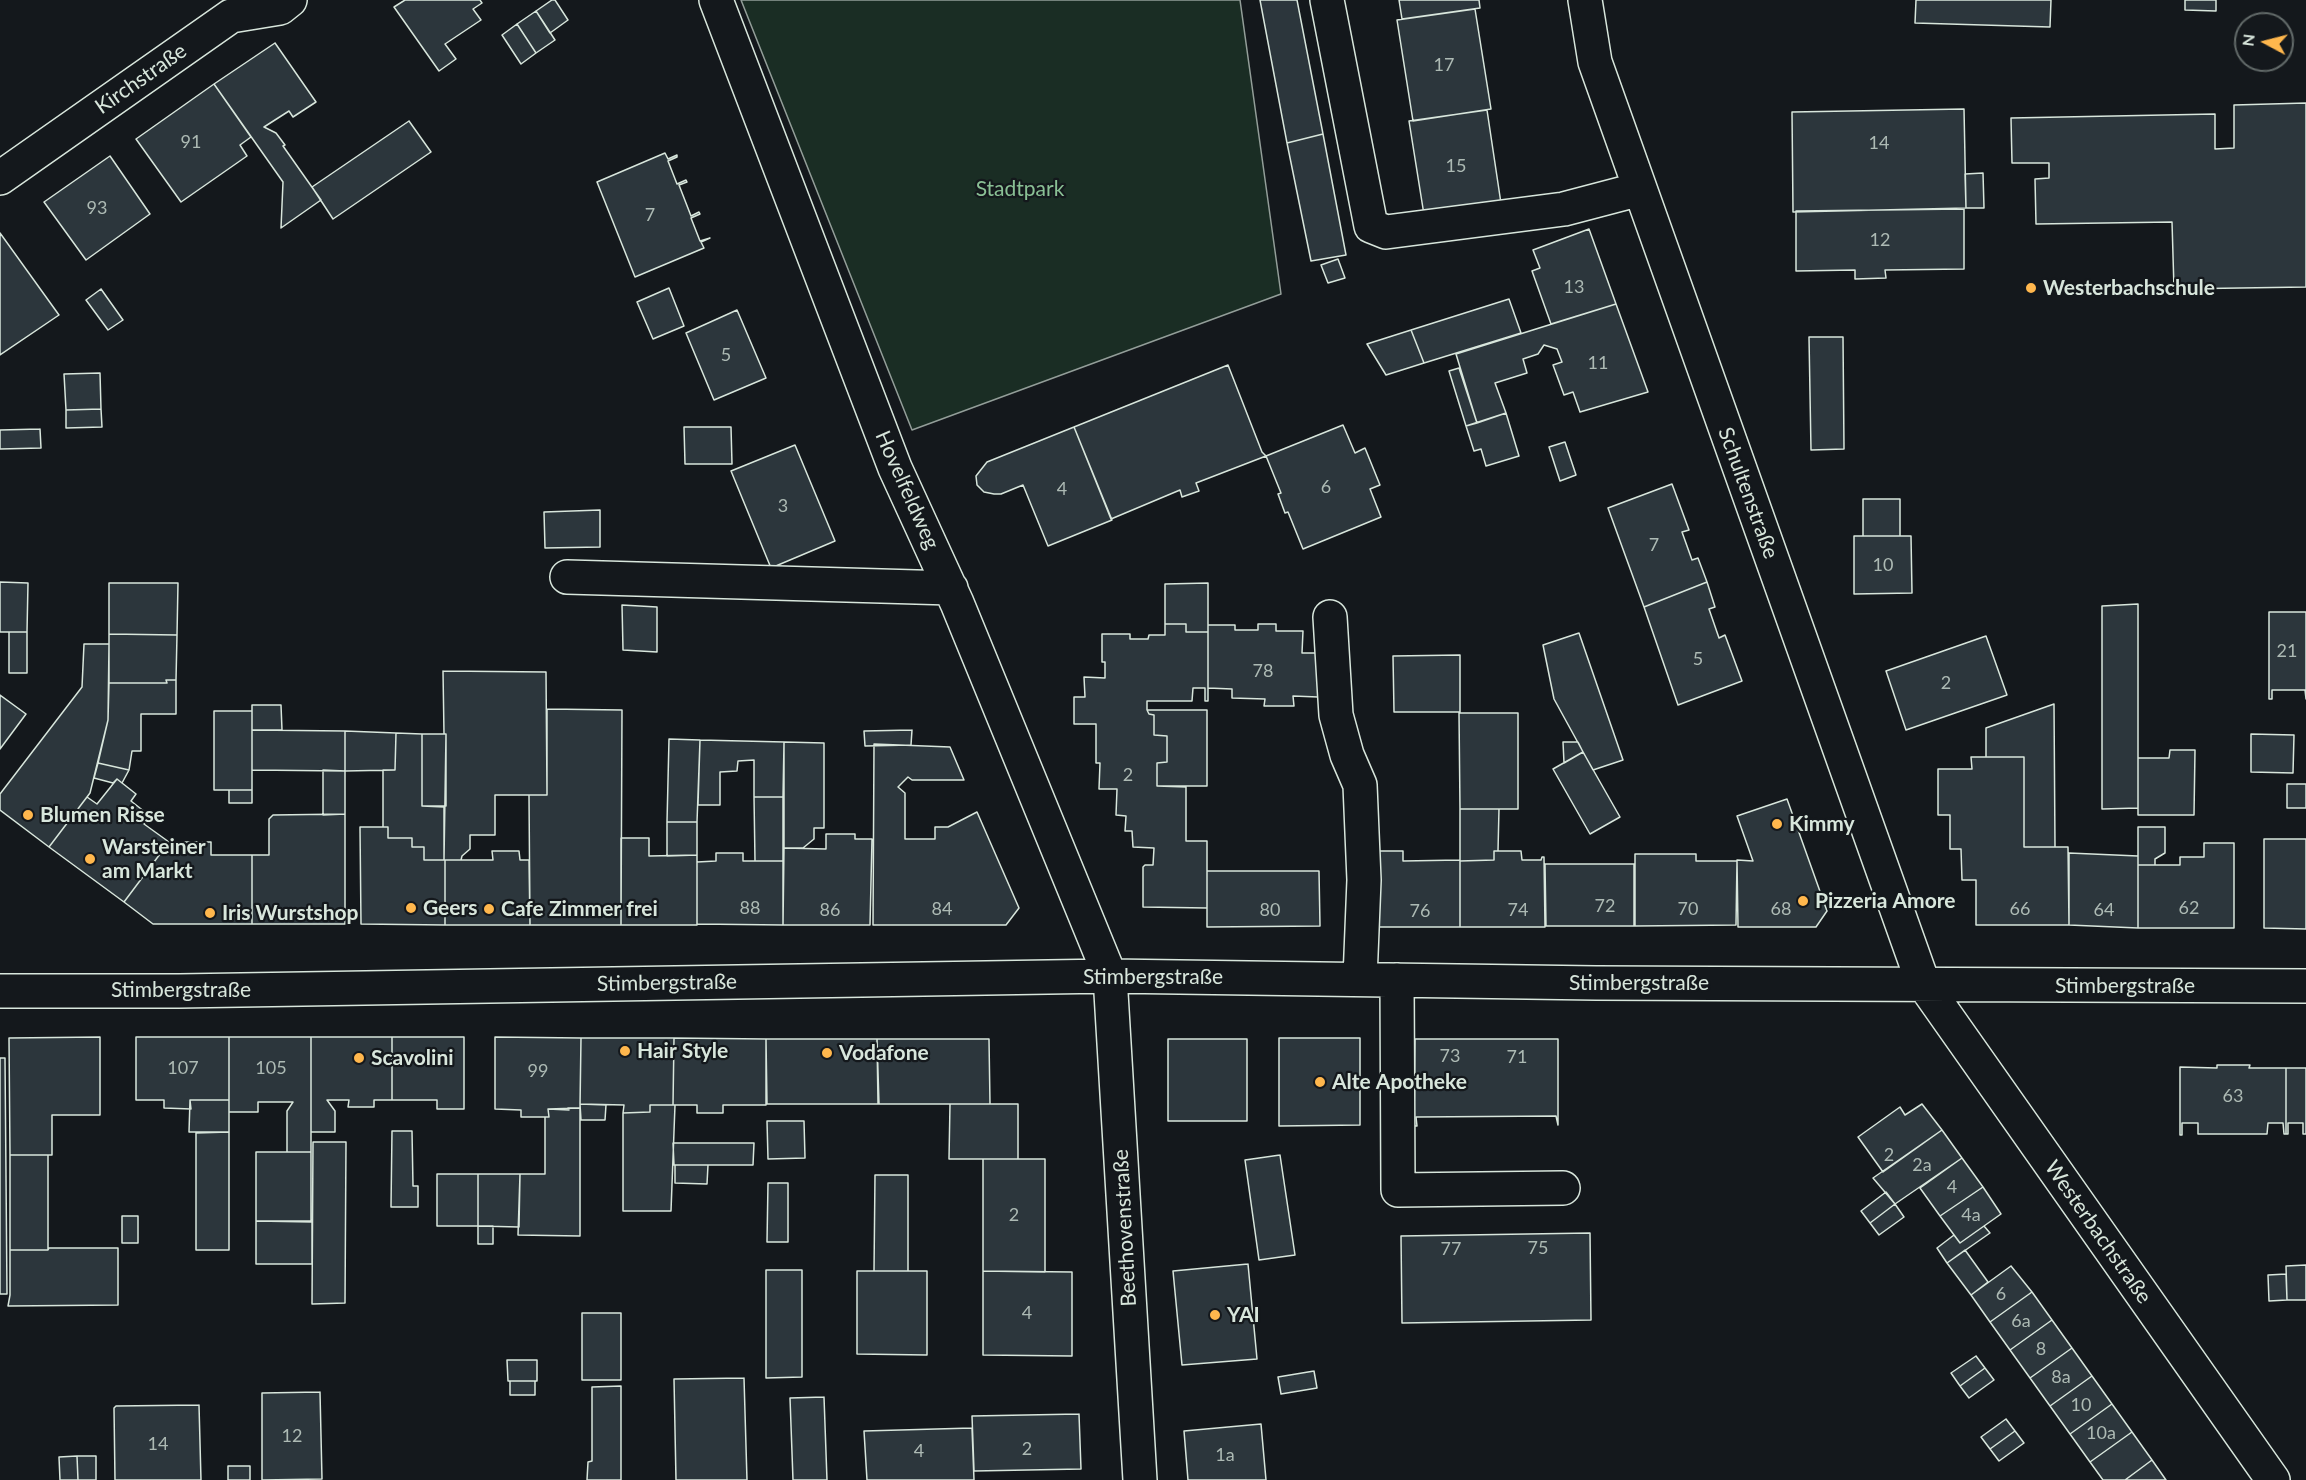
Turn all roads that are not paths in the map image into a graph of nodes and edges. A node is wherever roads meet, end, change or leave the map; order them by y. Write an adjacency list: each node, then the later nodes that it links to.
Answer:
1 (290, 0): 5 (street, Kirchstraße)
2 (716, 0): 8 (street, Hovelfeldweg)
3 (1328, 0): 6 (street)
4 (1585, 0): 6 (street, Schultenstraße)
5 (0, 178)
6 (1640, 189): 13 (street, Schultenstraße)
7 (567, 577): 8 (street)
8 (951, 588): 10 (street, Hovelfeldweg)
9 (1330, 617): 11 (street)
10 (1110, 976): 11 (street, Stimbergstraße); 15 (street, Stimbergstraße); 17 (street, Beethovenstraße)
11 (1360, 979): 12 (street, Stimbergstraße)
12 (1397, 980): 13 (street, Stimbergstraße); 16 (street)
13 (1923, 983): 14 (street, Stimbergstraße); 18 (street, Westerbachstraße)
14 (2306, 986)
15 (0, 991)
16 (1563, 1188)
17 (1140, 1480)
18 (2273, 1480)

